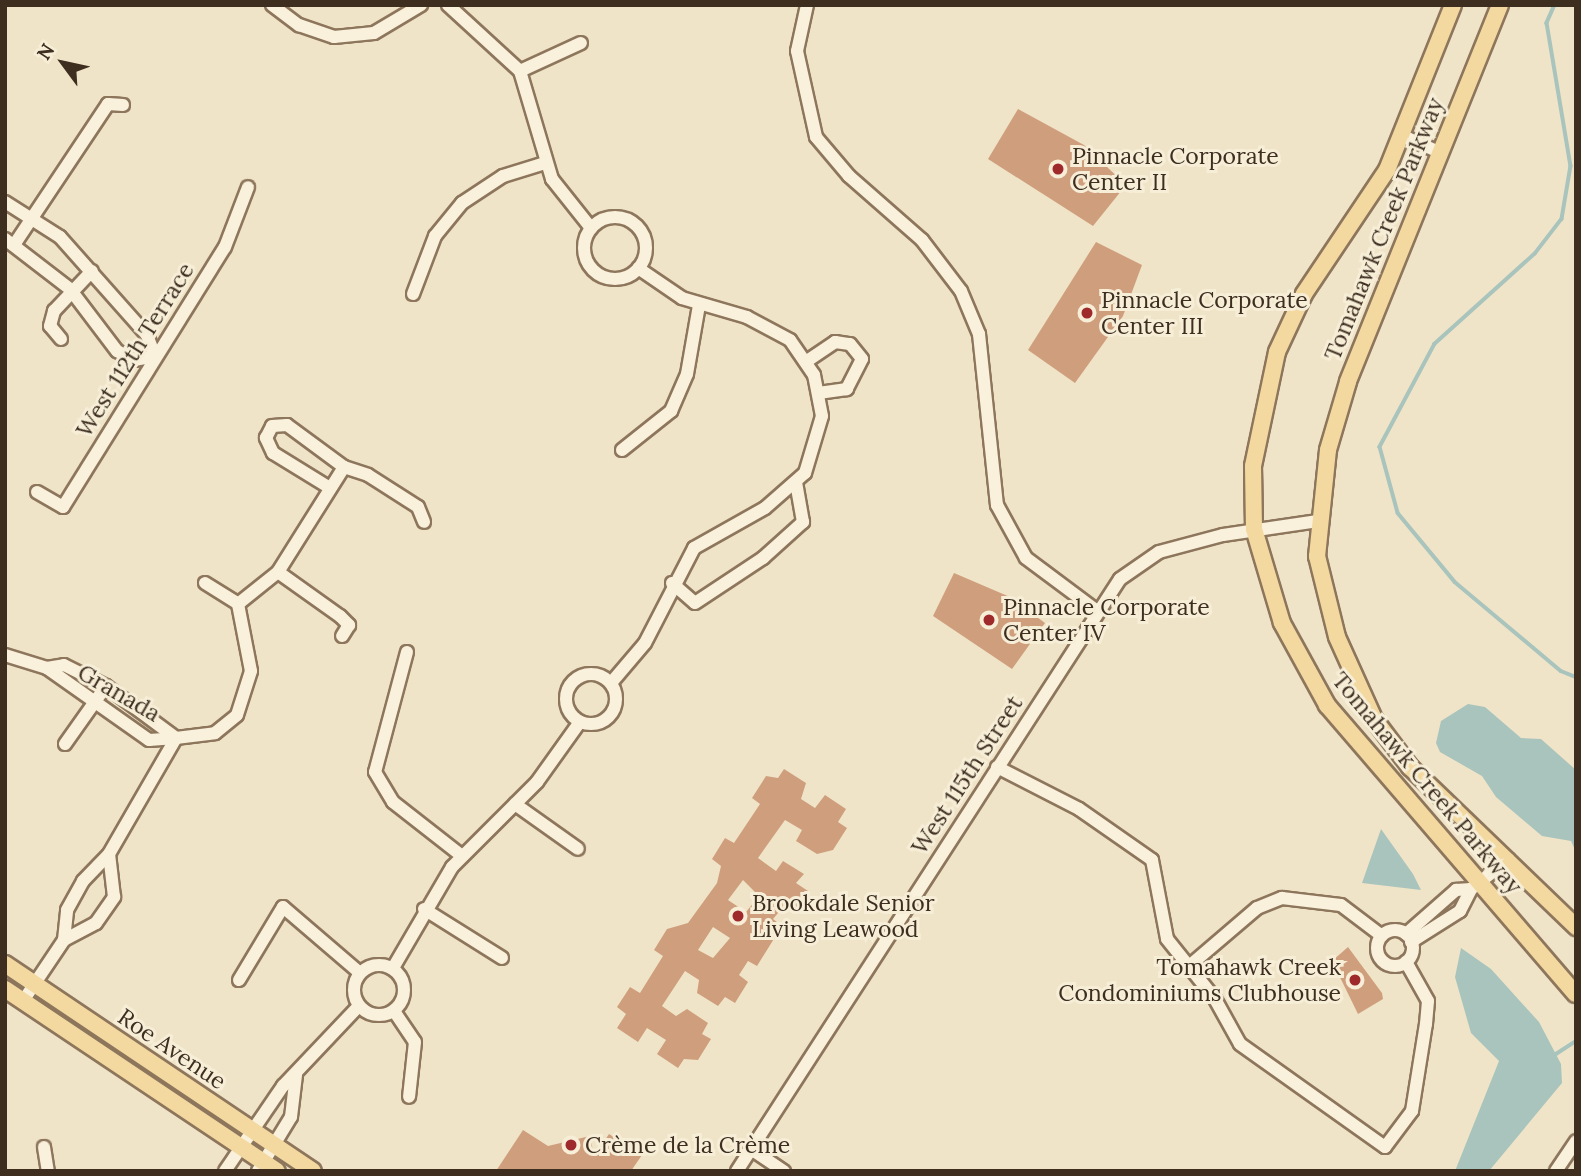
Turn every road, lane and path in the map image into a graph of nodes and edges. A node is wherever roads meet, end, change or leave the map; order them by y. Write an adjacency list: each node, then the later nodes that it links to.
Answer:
1 (272, 5): 2 (street)
2 (421, 5)
3 (448, 5): 8 (street)
4 (807, 5): 39 (street)
5 (1453, 5): 10 (main road, Tomahawk Creek Parkway)
6 (1500, 5): 11 (main road, Tomahawk Creek Parkway)
7 (581, 43): 8 (street)
8 (520, 71): 12 (street)
9 (123, 104): 15 (street)
10 (1403, 136): 11 (street); 34 (main road, Tomahawk Creek Parkway)
11 (1439, 152): 32 (main road, Tomahawk Creek Parkway)
12 (545, 163): 16 (street); 21 (street)
13 (248, 187): 24 (street, West 112th Terrace)
14 (5, 202): 15 (street)
15 (33, 217): 17 (street); 19 (street)
16 (591, 228): 18 (street); 18 (street)
17 (11, 240): 20 (street)
18 (638, 268): 22 (street)
19 (92, 271): 20 (street); 24 (street)
20 (71, 289): 23 (street); 24 (street)
21 (412, 294)
22 (699, 305): 25 (street); 27 (street)
23 (61, 339)
24 (155, 356): 31 (street, West 112th Terrace)
25 (807, 361): 26 (street); 26 (street)
26 (820, 393): 29 (street)
27 (622, 450)
28 (344, 467): 30 (street); 30 (street); 33 (street)
29 (796, 484): 37 (street); 37 (street)
30 (330, 488): 35 (street)
31 (37, 492)
32 (1318, 521): 34 (street, West 115th Street); 55 (main road, Tomahawk Creek Parkway)
33 (424, 522)
34 (1254, 529): 39 (street, West 115th Street); 56 (main road, Tomahawk Creek Parkway)
35 (278, 572): 38 (street); 40 (street)
36 (205, 583): 38 (street)
37 (672, 583): 44 (street)
38 (238, 604): 48 (street, Granada)
39 (1097, 611): 50 (street, West 115th Street)
40 (342, 636)
41 (407, 652): 54 (street)
42 (5, 655): 43 (street)
43 (47, 668): 45 (street); 46 (street, Granada)
44 (611, 682): 47 (street); 47 (street)
45 (106, 686): 46 (street); 48 (street)
46 (90, 703): 48 (street, Granada); 49 (street)
47 (580, 722): 51 (street)
48 (176, 738): 53 (street)
49 (65, 744)
50 (997, 767): 65 (street); 82 (street, West 115th Street)
51 (515, 804): 52 (street); 54 (street)
52 (578, 849)
53 (109, 855): 61 (street); 61 (street)
54 (462, 856): 57 (street)
55 (1509, 859): 56 (street); 58 (main road, Tomahawk Creek Parkway)
56 (1475, 886): 60 (street); 60 (street); 71 (main road, Tomahawk Creek Parkway)
57 (424, 909): 62 (street); 66 (street)
58 (1576, 927)
59 (1382, 936): 60 (street); 63 (street); 65 (street)
60 (1409, 938): 63 (street)
61 (64, 940): 69 (street)
62 (502, 958)
63 (1406, 962): 65 (street)
64 (5, 964): 69 (main road, Roe Avenue)
65 (1188, 967)
66 (393, 968): 67 (street); 74 (street)
67 (360, 973): 68 (street); 73 (street)
68 (239, 980)
69 (35, 985): 72 (street); 77 (main road, Roe Avenue)
70 (5, 989): 72 (main road, Roe Avenue)
71 (1576, 994)
72 (23, 1001): 80 (main road, Roe Avenue)
73 (359, 1006): 74 (street); 75 (street)
74 (394, 1011): 76 (street)
75 (296, 1075): 77 (street); 79 (street)
76 (409, 1097)
77 (251, 1130): 79 (main road, Roe Avenue); 80 (street)
78 (1576, 1141): 89 (street)
79 (275, 1145): 83 (street); 87 (main road, Roe Avenue)
80 (241, 1146): 83 (main road, Roe Avenue); 86 (street)
81 (44, 1147): 85 (street)
82 (751, 1149): 84 (street, West 115th Street); 88 (street)
83 (266, 1168)
84 (739, 1170)
85 (48, 1171)
86 (225, 1171)
87 (313, 1171)
88 (784, 1171)
89 (1556, 1171)

